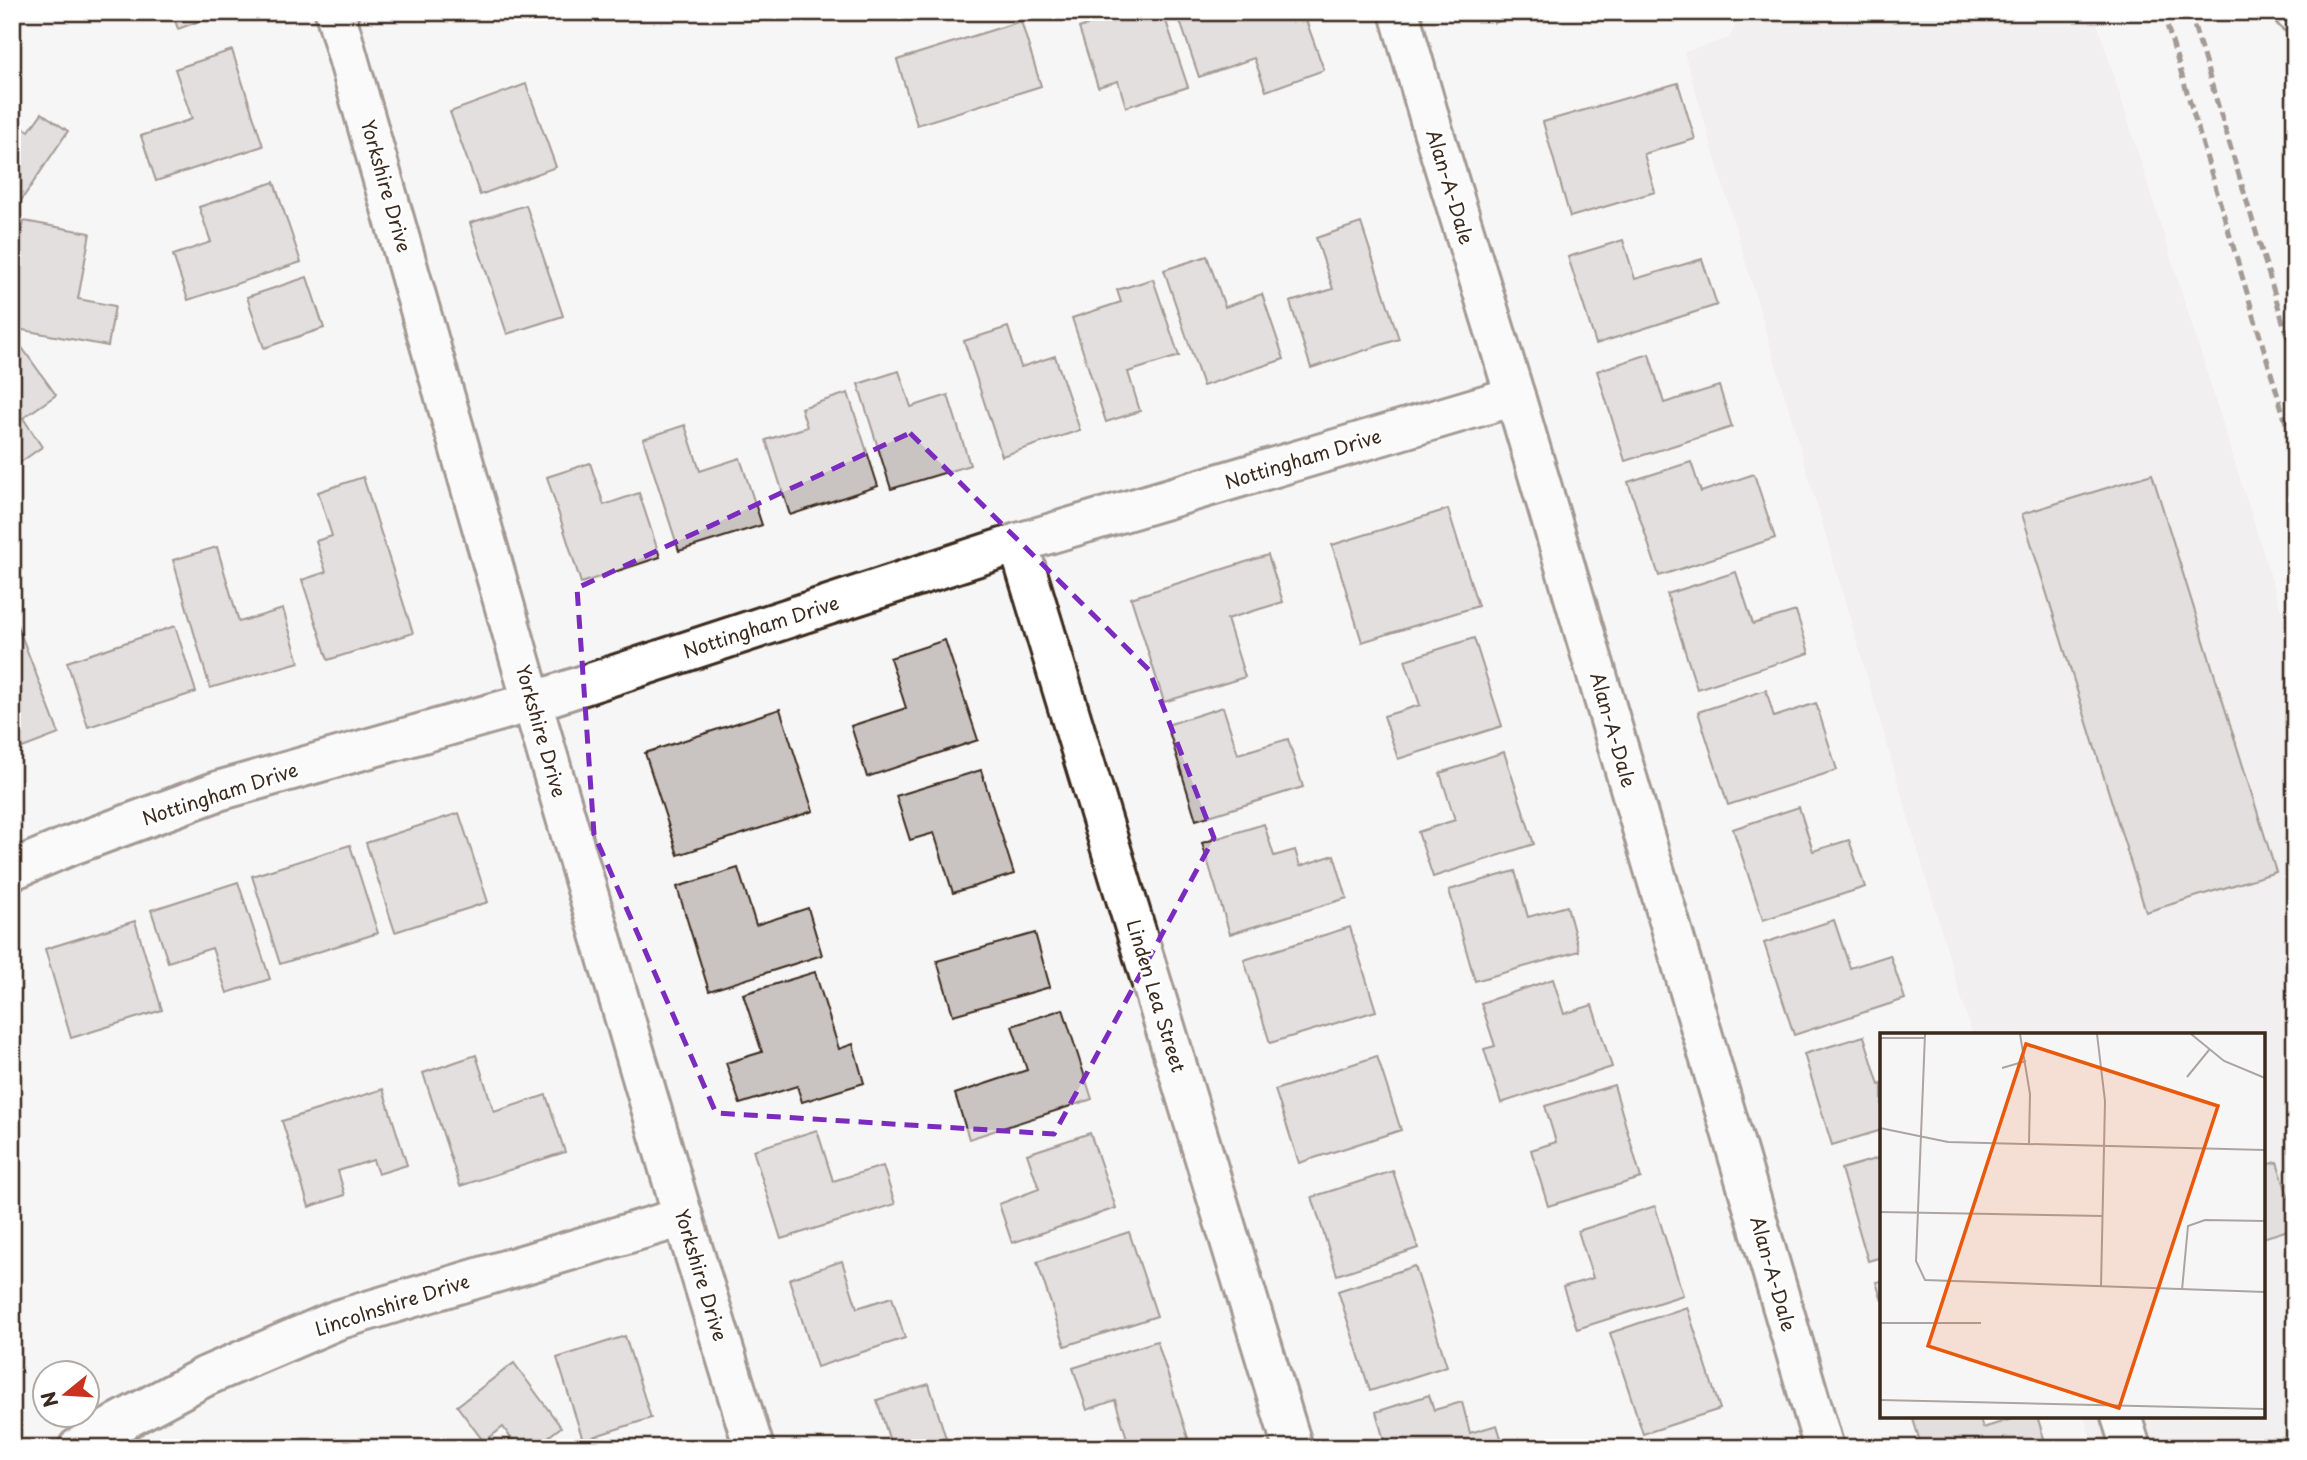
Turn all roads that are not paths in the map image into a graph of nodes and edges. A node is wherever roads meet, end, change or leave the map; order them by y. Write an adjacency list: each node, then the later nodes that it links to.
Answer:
1 (335, 12): 5 (street, Yorkshire Drive)
2 (1399, 12): 3 (street, Alan-A-Dale)
3 (1515, 396): 4 (street, Nottingham Drive); 13 (street, Alan-A-Dale)
4 (1018, 543): 5 (street, Nottingham Drive); 12 (street, Linden Lea Street)
5 (532, 702): 6 (street, Nottingham Drive); 7 (street, Yorkshire Drive)
6 (12, 870)
7 (683, 1216): 9 (street, Lincolnshire Drive); 11 (street, Yorkshire Drive)
8 (2122, 1418): 14 (street)
9 (129, 1435): 10 (street, Lincolnshire Drive)
10 (78, 1448)
11 (754, 1448)
12 (1293, 1448)
13 (1824, 1448)
14 (2132, 1448)

